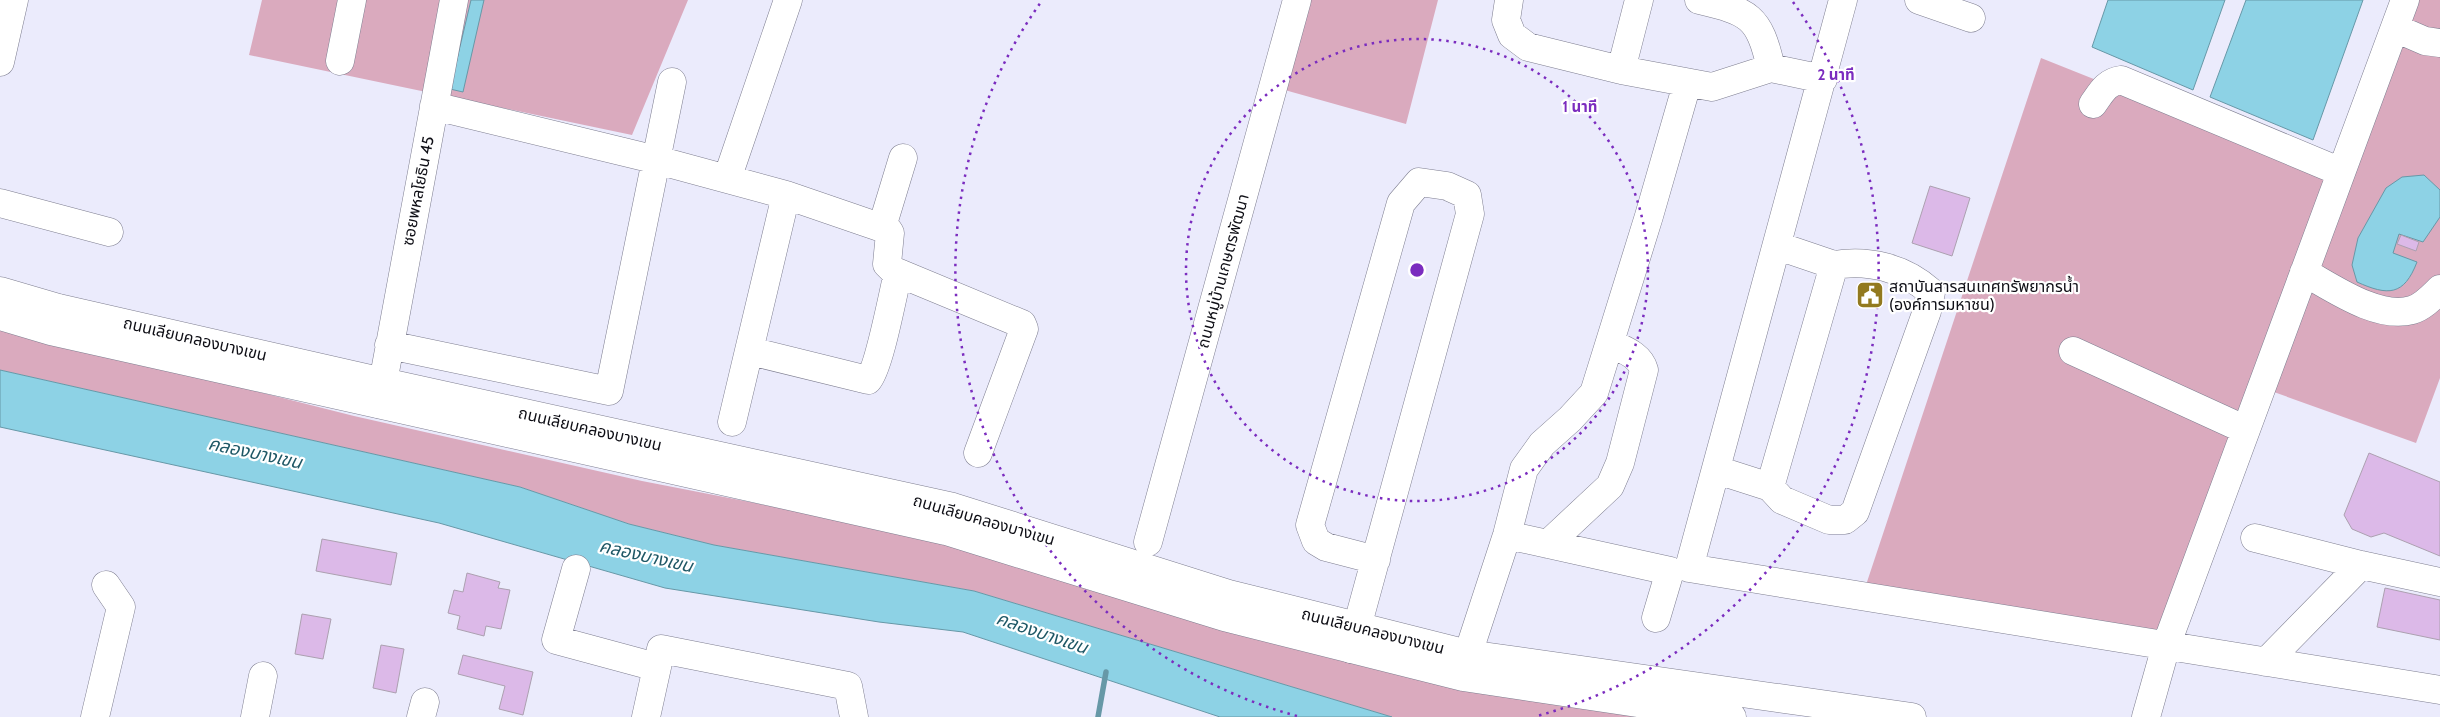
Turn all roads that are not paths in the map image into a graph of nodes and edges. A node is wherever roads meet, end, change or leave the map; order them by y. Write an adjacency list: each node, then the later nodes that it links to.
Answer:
1 (14, 0): 16 (street)
2 (352, 0): 15 (street)
3 (454, 0): 23 (street, ซอยพหลโยธิน 45)
4 (788, 0): 27 (street)
5 (1297, 0): 51 (street, ถนนหมู่บ้านเกษตรพัฒนา)
6 (1509, 0): 18 (street)
7 (1640, 0): 18 (street)
8 (1699, 0): 17 (street)
9 (1844, 0): 19 (street)
10 (1919, 0): 12 (street)
11 (2405, 0): 13 (street)
12 (1971, 18)
13 (2395, 28): 14 (street); 26 (street)
14 (2440, 44)
15 (340, 61)
16 (0, 62)
17 (1771, 68): 19 (street); 21 (street)
18 (1621, 70): 21 (street)
19 (1823, 79): 32 (street)
20 (672, 82): 25 (street)
21 (1687, 84): 39 (street)
22 (2093, 104): 26 (street)
23 (434, 106): 25 (street); 40 (street, ซอยพหลโยธิน 45)
24 (903, 158): 30 (street)
25 (656, 160): 27 (street); 40 (street)
26 (2341, 172): 34 (street)
27 (727, 179): 28 (street)
28 (786, 195): 30 (street); 41 (street)
29 (0, 203): 31 (street)
30 (882, 227): 35 (street)
31 (109, 232)
32 (1778, 246): 33 (street); 47 (street)
33 (1834, 265): 48 (street); 48 (street)
34 (2304, 272): 36 (street); 45 (street)
35 (898, 273): 41 (street); 46 (street)
36 (2440, 289)
37 (0, 291): 43 (street, ถนนเลียบคลองบางเขน)
38 (0, 316): 43 (street, ถนนเลียบคลองบางเขน)
39 (1610, 343): 49 (street); 52 (street)
40 (389, 345): 43 (street, ซอยพหลโยธิน 45)
41 (750, 351): 44 (street)
42 (2073, 351): 45 (street)
43 (381, 394): 59 (street, ถนนเลียบคลองบางเขน)
44 (732, 422)
45 (2246, 430): 60 (street)
46 (978, 453)
47 (1717, 470): 48 (street); 60 (street)
48 (1770, 487)
49 (1507, 535): 52 (street); 61 (street)
50 (2255, 538): 54 (street)
51 (1148, 542)
52 (1548, 544): 58 (street)
53 (1376, 560): 53 (street); 59 (street)
54 (2361, 565): 56 (street); 62 (street)
55 (576, 569): 63 (street)
56 (2440, 582)
57 (113, 596): 66 (street)
58 (1656, 618)
59 (1354, 638): 61 (street, ถนนเลียบคลองบางเขน); 70 (street, ถนนเลียบคลองบางเขน)
60 (2166, 646): 62 (street); 72 (street)
61 (1468, 654): 71 (street, ถนนเลียบคลองบางเขน)
62 (2266, 662): 65 (street)
63 (656, 667): 68 (street); 69 (street)
64 (263, 676): 67 (street)
65 (2440, 690)
66 (95, 717)
67 (255, 717)
68 (646, 717)
69 (854, 717)
70 (1732, 717)
71 (1912, 717)
72 (2146, 717)

